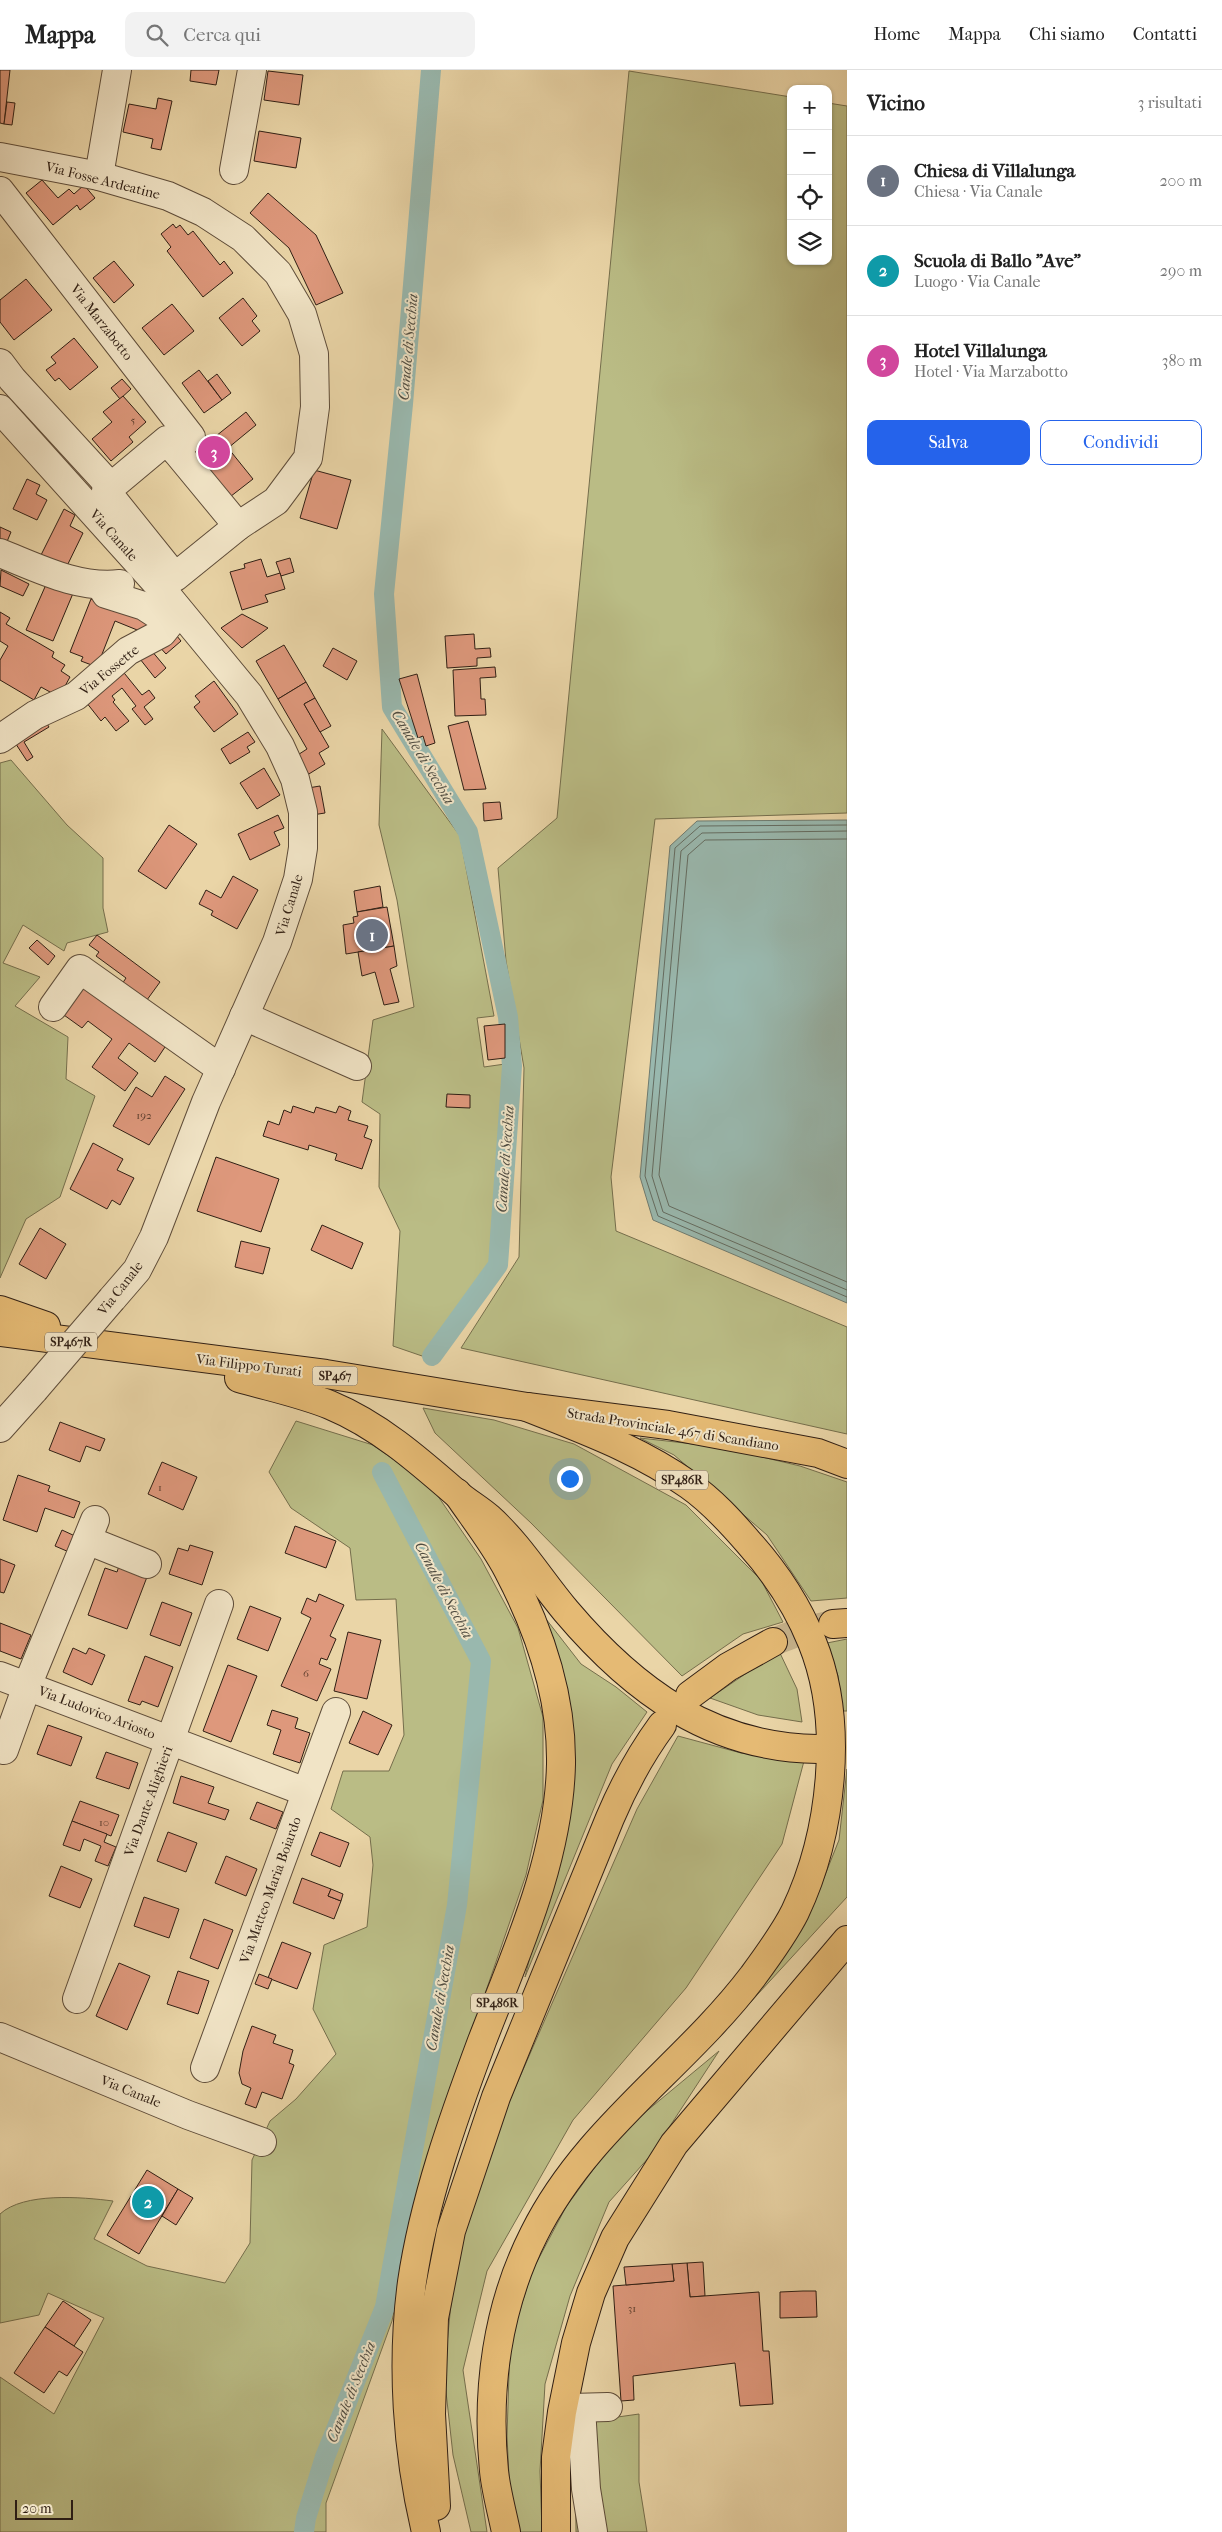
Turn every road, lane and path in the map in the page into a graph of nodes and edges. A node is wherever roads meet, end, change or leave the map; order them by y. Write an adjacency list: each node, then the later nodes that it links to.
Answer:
1 (117, 70): 5 (street)
2 (252, 70): 4 (street)
3 (0, 156): 5 (street, Via Fosse Ardeatine)
4 (234, 170)
5 (99, 176): 11 (street, Via Fosse Ardeatine)
6 (0, 191): 9 (street, Via Marzabotto)
7 (0, 363): 10 (street)
8 (0, 409): 10 (street, Via Canale)
9 (175, 450): 10 (street); 11 (street)
10 (110, 504): 13 (street, Via Canale)
11 (238, 526): 13 (street, Via Fosse Ardeatine)
12 (0, 554): 14 (street)
13 (161, 579): 14 (street, Via Fosse Ardeatine); 17 (street, Via Canale)
14 (101, 586): 15 (street, Via Fossette)
15 (0, 739)
16 (53, 1007): 19 (street)
17 (244, 1016): 18 (street); 19 (street, Via Canale)
18 (358, 1066)
19 (221, 1070): 24 (street, Via Canale, bridge)
20 (0, 1310): 22 (main road)
21 (0, 1332): 22 (main road, Via Filippo Turati / SP467R)
22 (139, 1351): 23 (main road, Via Filippo Turati / SP467); 26 (main road)
23 (527, 1407): 25 (main road, Strada Provinciale 467 di Scandiano / SP467); 47 (main road, SP486R)
24 (0, 1428)
25 (847, 1464)
26 (456, 1493): 36 (main road); 45 (main road, SP486R)
27 (148, 1564): 31 (street)
28 (219, 1604): 35 (street, Via Dante Alighieri)
29 (773, 1642): 32 (main road)
30 (0, 1676): 31 (street, Via Ludovico Ariosto)
31 (27, 1686): 35 (street, Via Ludovico Ariosto); 37 (street)
32 (690, 1695)
33 (336, 1712): 38 (street, Via Matteo Maria Boiardo)
34 (662, 1726): 46 (main road, SP486R)
35 (170, 1740): 38 (street, Via Ludovico Ariosto); 40 (street, Via Dante Alighieri)
36 (836, 1747)
37 (4, 1750)
38 (306, 1792): 42 (street, Via Matteo Maria Boiardo)
39 (847, 1940): 44 (main road)
40 (77, 1999)
41 (0, 2038): 43 (street, Via Canale)
42 (205, 2068)
43 (262, 2142)
44 (577, 2408): 48 (main road); 49 (street)
45 (426, 2532)
46 (441, 2532)
47 (506, 2532)
48 (556, 2532)
49 (593, 2532)

